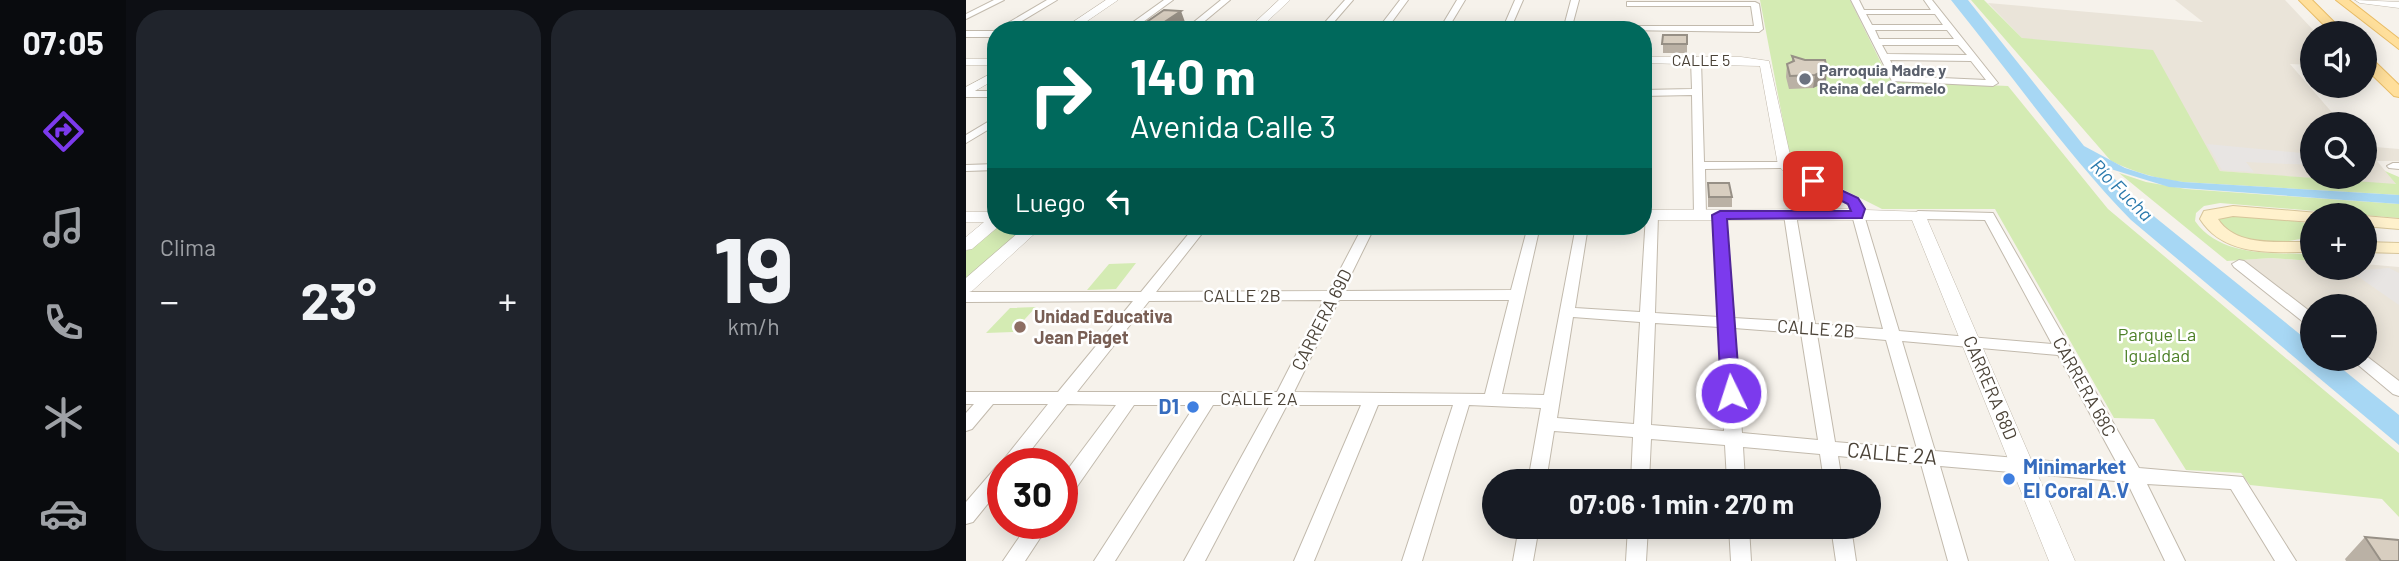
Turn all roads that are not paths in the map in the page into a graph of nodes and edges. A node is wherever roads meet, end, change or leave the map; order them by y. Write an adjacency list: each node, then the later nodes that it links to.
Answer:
1 (1000, 0): 21 (street)
2 (1053, 0): 22 (street)
3 (1113, 0): 23 (street)
4 (1169, 0): 24 (street)
5 (1226, 0): 25 (street)
6 (1285, 0): 26 (street)
7 (1349, 0): 27 (street)
8 (1404, 0): 28 (street)
9 (1461, 0): 29 (street)
10 (1519, 0): 30 (street)
11 (1574, 0): 31 (street)
12 (1855, 0): 19 (street)
13 (1928, 0): 20 (street)
14 (2305, 0): 33 (main road)
15 (2346, 0): 41 (main road)
16 (2360, 0): 18 (street)
17 (1630, 2): 32 (street); 36 (street)
18 (2399, 5)
19 (1861, 12): 20 (street); 34 (street)
20 (1938, 12): 35 (street)
21 (966, 18)
22 (1017, 21)
23 (1080, 21)
24 (1139, 21)
25 (1199, 21)
26 (1262, 21)
27 (1330, 21)
28 (1388, 21)
29 (1448, 21)
30 (1510, 21)
31 (1569, 21)
32 (1627, 21)
33 (2327, 21)
34 (1868, 27): 35 (street); 39 (street)
35 (1950, 27): 40 (street)
36 (1652, 30)
37 (987, 33): 38 (street)
38 (966, 34)
39 (1876, 42): 40 (street); 42 (street)
40 (1961, 42): 44 (street)
41 (2397, 42)
42 (1883, 57): 43 (street); 51 (street)
43 (1926, 57): 44 (street); 51 (street)
44 (1973, 58): 51 (street)
45 (1652, 60): 46 (street, CALLE 5)
46 (1696, 60): 52 (street); 59 (street, CALLE 5)
47 (966, 62): 48 (street)
48 (987, 62)
49 (2377, 72): 55 (main road)
50 (987, 80): 53 (street)
51 (1942, 81)
52 (1697, 92): 54 (street); 60 (street)
53 (966, 93): 56 (street)
54 (1652, 93)
55 (2399, 93)
56 (987, 94)
57 (987, 126): 58 (street)
58 (966, 140)
59 (1785, 165): 60 (street); 67 (street)
60 (1699, 166): 64 (street)
61 (966, 167): 62 (street)
62 (987, 167)
63 (1652, 215): 64 (street)
64 (1700, 215): 65 (street)
65 (1720, 215): 66 (street); 95 (street)
66 (1790, 215): 67 (street); 96 (street)
67 (1857, 215): 68 (street); 97 (street)
68 (1917, 215): 98 (street, CARRERA 68D); 99 (street, CARRERA 68C)
69 (966, 217): 71 (street)
70 (2300, 217): 83 (main road)
71 (987, 218)
72 (2377, 225): 74 (main road)
73 (987, 226): 82 (street)
74 (2399, 228): 75 (main road)
75 (2377, 231)
76 (1025, 235): 87 (street)
77 (1195, 235): 91 (street)
78 (1364, 235): 89 (street, CARRERA 69D)
79 (1532, 235): 88 (street)
80 (1580, 235): 93 (street)
81 (1648, 235): 94 (street)
82 (966, 244)
83 (2300, 245)
84 (2377, 247): 85 (main road)
85 (2399, 248)
86 (2239, 264): 92 (street)
87 (966, 287)
88 (1517, 295): 89 (street, CALLE 2B); 110 (street)
89 (1334, 296): 91 (street, CALLE 2B); 107 (street, CARRERA 69D)
90 (966, 297): 91 (street, CALLE 2B)
91 (1145, 297): 104 (street)
92 (2300, 312)
93 (1567, 313): 94 (street, CALLE 2B); 111 (street)
94 (1647, 317): 95 (street, CALLE 2B); 114 (street)
95 (1726, 323): 96 (street, CALLE 2B); 115 (street)
96 (1808, 328): 97 (street, CALLE 2B); 117 (street)
97 (1891, 335): 98 (street, CALLE 2B); 118 (street)
98 (1971, 343): 99 (street, CALLE 2B); 119 (street, CARRERA 68D)
99 (2064, 350): 125 (street, CARRERA 68C)
100 (2374, 371): 101 (street)
101 (2399, 390)
102 (966, 398): 103 (street, CALLE 2A)
103 (989, 398): 104 (street, CALLE 2A); 112 (street)
104 (1062, 398): 105 (street, CALLE 2A); 116 (street)
105 (1129, 399): 106 (street, CALLE 2A); 124 (street)
106 (1208, 399): 107 (street, CALLE 2A); 134 (street)
107 (1282, 399): 108 (street, CALLE 2A); 135 (street, CARRERA 69D)
108 (1372, 399): 109 (street, CALLE 2A); 136 (street)
109 (1463, 399): 110 (street, CALLE 2A); 137 (street)
110 (1492, 400): 111 (street, CALLE 2A)
111 (1551, 402): 113 (street)
112 (966, 424)
113 (1548, 424): 114 (street, CALLE 2A); 120 (street)
114 (1642, 430): 115 (street, CALLE 2A); 121 (street)
115 (1733, 439): 117 (street, CALLE 2A); 122 (street)
116 (1022, 448)
117 (1828, 448): 118 (street, CALLE 2A); 123 (street)
118 (1927, 457): 119 (street, CALLE 2A); 142 (street)
119 (2022, 467): 125 (street, CALLE 2A); 143 (street, CARRERA 68D)
120 (1540, 469)
121 (1640, 469)
122 (1735, 469)
123 (1831, 469)
124 (1078, 470)
125 (2134, 477): 144 (street, CARRERA 68C); 145 (street, CALLE 2A)
126 (987, 490): 127 (street)
127 (966, 516)
128 (1029, 539): 133 (street)
129 (1528, 539): 138 (street)
130 (1637, 539): 139 (street)
131 (1740, 539): 140 (street)
132 (1843, 539): 141 (street)
133 (1013, 561)
134 (1104, 561)
135 (1194, 561)
136 (1304, 561)
137 (1412, 561)
138 (1523, 561)
139 (1636, 561)
140 (1741, 561)
141 (1846, 561)
142 (1958, 561)
143 (2062, 561)
144 (2175, 561)
145 (2286, 561)

